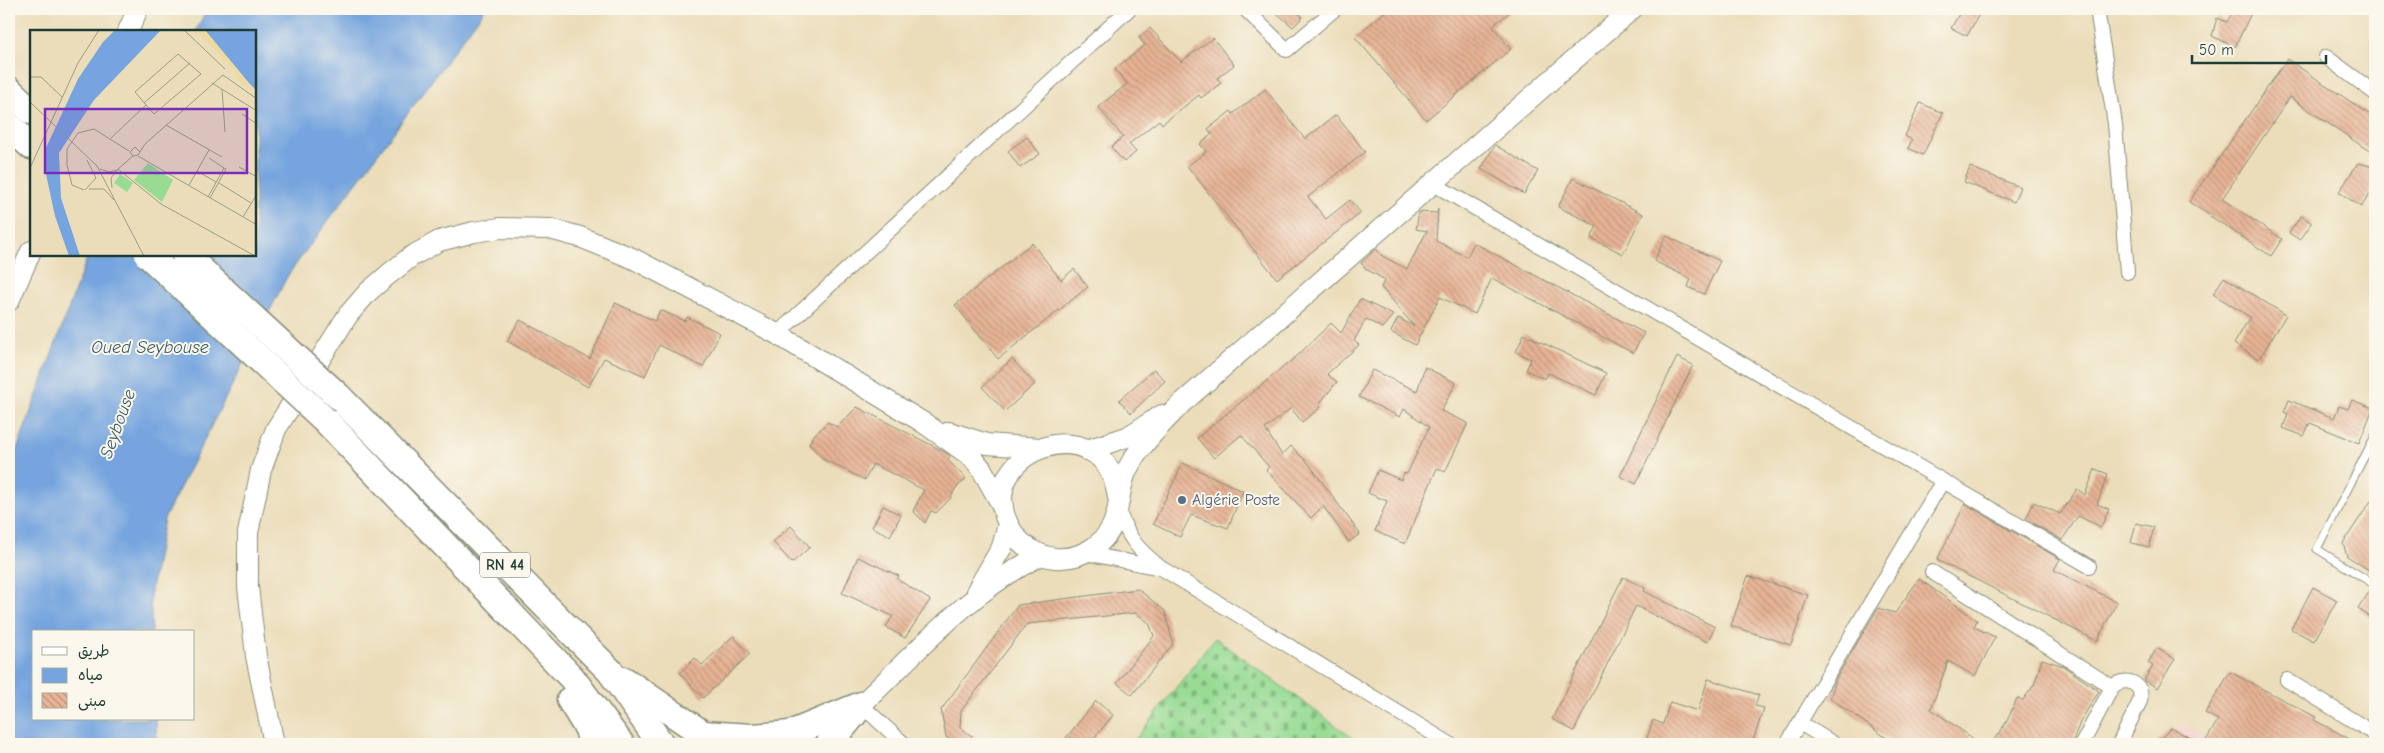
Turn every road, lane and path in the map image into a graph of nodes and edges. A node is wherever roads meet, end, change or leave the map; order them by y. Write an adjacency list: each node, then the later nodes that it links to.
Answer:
1 (138, 9): 7 (street)
2 (1129, 9): 20 (street)
3 (1246, 9): 4 (street)
4 (1335, 9)
5 (1632, 9): 14 (street)
6 (2097, 9): 18 (street)
7 (128, 30)
8 (2326, 57): 10 (street)
9 (9, 90): 11 (highway)
10 (2375, 93)
11 (30, 110)
12 (9, 126): 13 (highway)
13 (30, 145)
14 (1432, 183): 21 (street); 26 (street)
15 (30, 253): 19 (street)
16 (149, 256): 35 (highway, RN 44, bridge)
17 (187, 256): 37 (highway, RN 44, bridge)
18 (2127, 272)
19 (9, 301)
20 (778, 334): 22 (street); 43 (street)
21 (1180, 404): 25 (street); 27 (street)
22 (924, 423): 24 (street); 28 (street)
23 (2375, 436): 34 (lane)
24 (1040, 448): 25 (street); 28 (street)
25 (1087, 450): 27 (street)
26 (1942, 482): 31 (street); 41 (street)
27 (1118, 503): 29 (street); 32 (street)
28 (1006, 516): 30 (street); 36 (street)
29 (1085, 553): 30 (street); 32 (street)
30 (1042, 555): 36 (street)
31 (2089, 566)
32 (1161, 568): 49 (street)
33 (1932, 572): 39 (street)
34 (2375, 585)
35 (497, 601): 44 (highway); 45 (highway, RN 44)
36 (966, 606): 40 (street)
37 (610, 671): 40 (highway); 46 (highway, RN 44)
38 (2287, 680): 42 (street)
39 (2112, 687): 52 (street); 53 (street)
40 (861, 705): 47 (highway); 48 (street)
41 (1800, 723): 50 (street); 51 (street)
42 (2375, 734)
43 (274, 744)
44 (592, 744)
45 (621, 744)
46 (661, 744)
47 (829, 744)
48 (904, 744)
49 (1450, 744)
50 (1787, 744)
51 (1834, 744)
52 (2082, 744)
53 (2119, 744)

